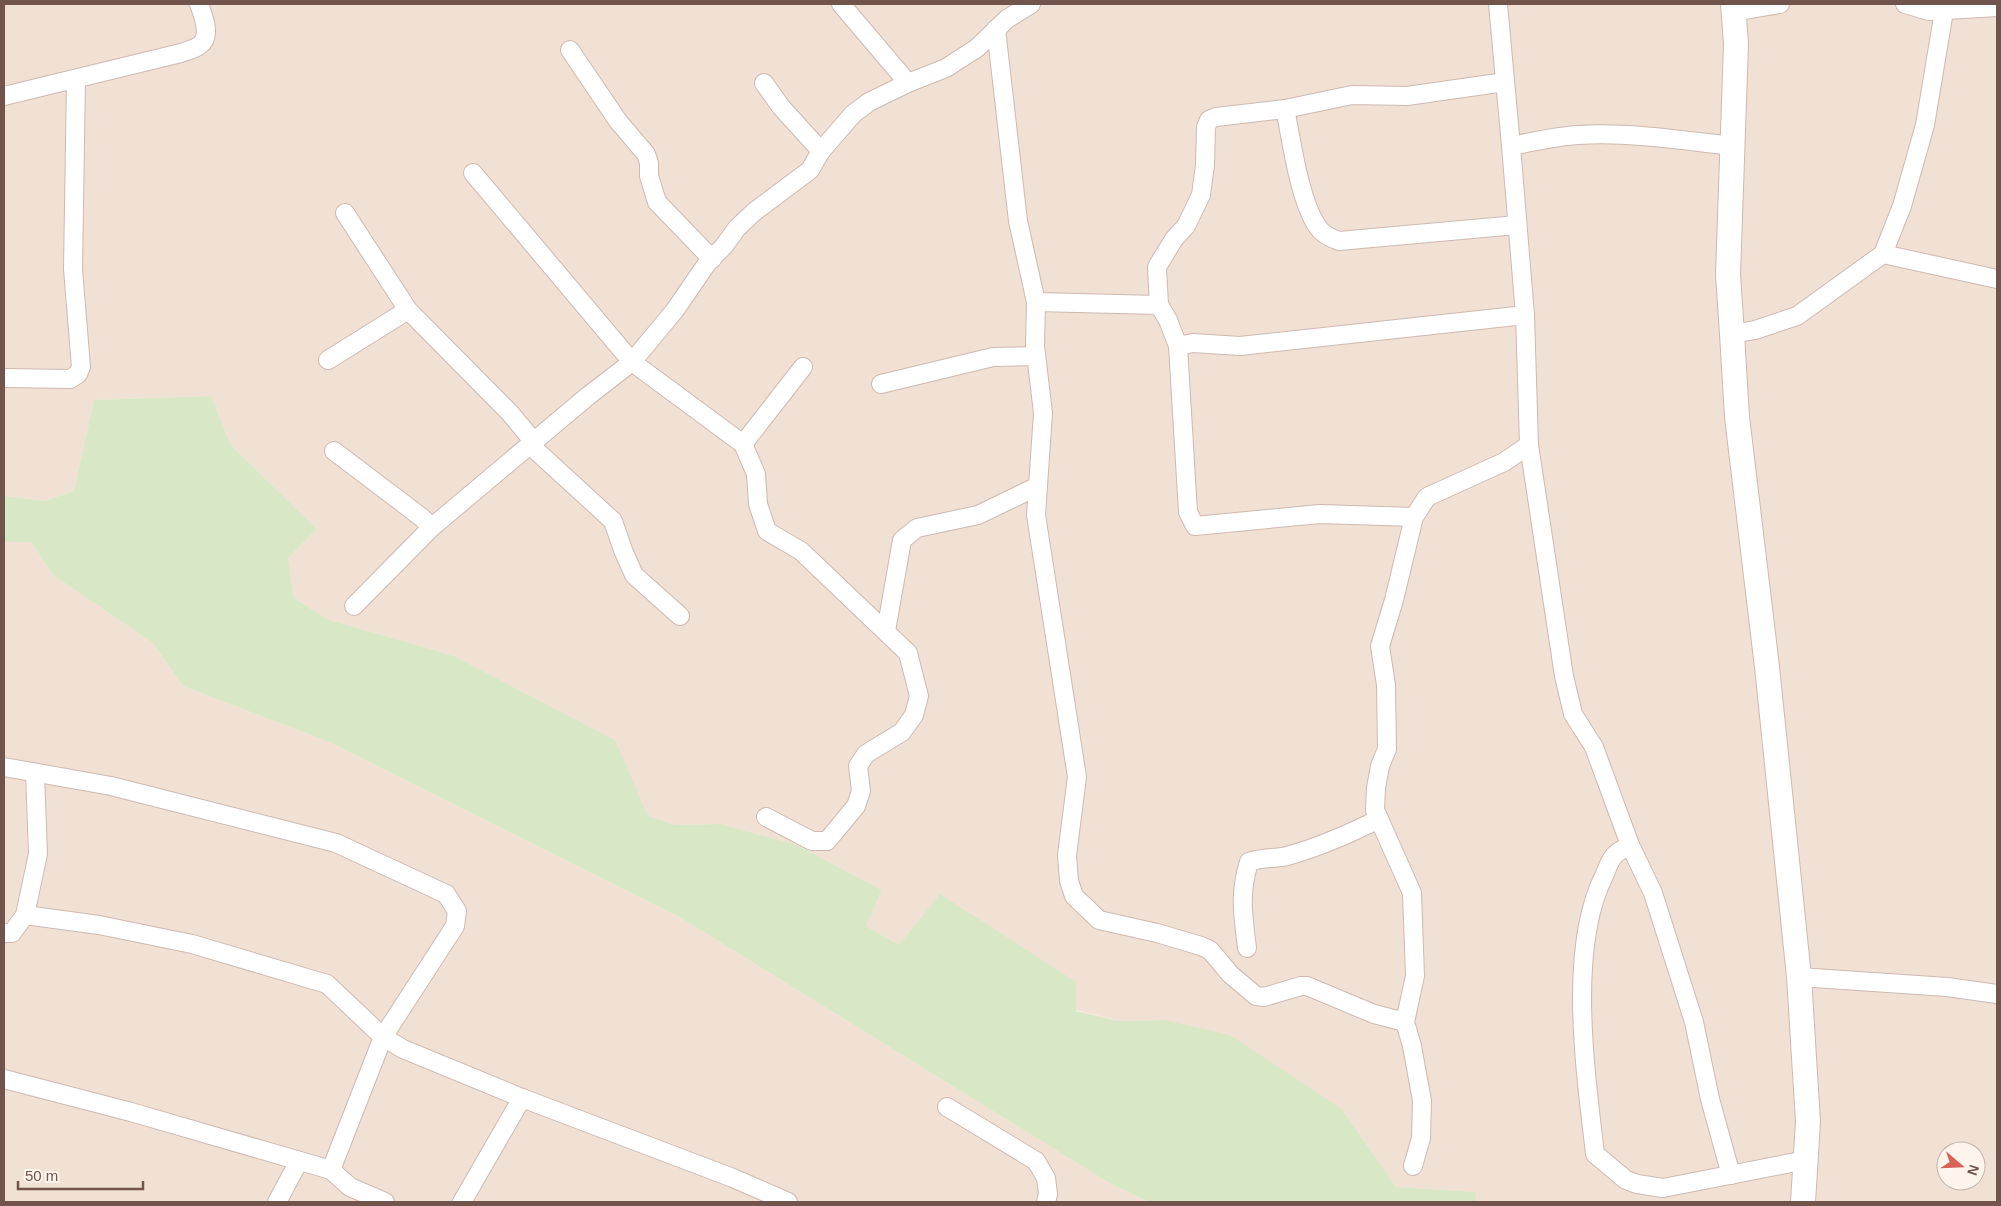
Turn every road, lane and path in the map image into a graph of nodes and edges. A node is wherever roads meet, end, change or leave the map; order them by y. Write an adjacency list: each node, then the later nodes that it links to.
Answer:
1 (199, 4): 12 (street)
2 (841, 4): 14 (street)
3 (1031, 4): 10 (street)
4 (1498, 4): 13 (street)
5 (1780, 4): 8 (street)
6 (1906, 4): 9 (street)
7 (1997, 6): 9 (street)
8 (1732, 8): 19 (street)
9 (1944, 11): 24 (street)
10 (996, 29): 14 (street); 27 (street)
11 (570, 50): 25 (street)
12 (76, 79): 16 (street); 37 (street)
13 (1505, 82): 17 (street); 18 (street)
14 (908, 83): 20 (street)
15 (764, 84): 20 (street)
16 (4, 96)
17 (1285, 109): 23 (street); 28 (street)
18 (1511, 146): 19 (street); 23 (street)
19 (1732, 146): 31 (street)
20 (822, 151): 25 (street)
21 (473, 173): 35 (street)
22 (345, 213): 29 (street)
23 (1517, 226): 30 (street)
24 (1883, 254): 26 (street); 31 (street)
25 (712, 259): 35 (street)
26 (1997, 279)
27 (1036, 302): 28 (street); 33 (street)
28 (1160, 305): 32 (street)
29 (408, 310): 34 (street); 39 (street)
30 (1525, 315): 32 (street); 41 (street)
31 (1732, 334): 57 (street)
32 (1178, 346): 44 (street)
33 (1036, 356): 38 (street); 43 (street)
34 (328, 360)
35 (632, 362): 39 (street); 40 (street)
36 (803, 367): 40 (street)
37 (4, 378)
38 (881, 384)
39 (532, 443): 45 (street); 47 (street)
40 (743, 444): 48 (street)
41 (1529, 445): 44 (street); 53 (street)
42 (334, 451): 45 (street)
43 (1038, 486): 48 (street); 59 (street)
44 (1414, 517): 52 (street)
45 (432, 527): 46 (street)
46 (354, 606)
47 (680, 616)
48 (886, 631): 51 (street)
49 (4, 767): 50 (street)
50 (35, 773): 54 (street); 60 (street)
51 (766, 817)
52 (1379, 819): 56 (street); 59 (street)
53 (1630, 845): 68 (street); 68 (street)
54 (25, 915): 55 (street); 60 (street)
55 (4, 933)
56 (1247, 948)
57 (1799, 977): 58 (street); 64 (street)
58 (1997, 994)
59 (1405, 1022): 66 (street)
60 (383, 1038): 62 (street); 67 (street)
61 (4, 1079): 65 (street)
62 (522, 1098): 71 (street); 72 (street)
63 (947, 1108): 73 (street)
64 (1806, 1160): 68 (street); 74 (street)
65 (299, 1161): 67 (street); 69 (street)
66 (1414, 1166)
67 (331, 1170): 70 (street)
68 (1731, 1175)
69 (277, 1202)
70 (385, 1202)
71 (462, 1202)
72 (788, 1202)
73 (1046, 1202)
74 (1803, 1202)

